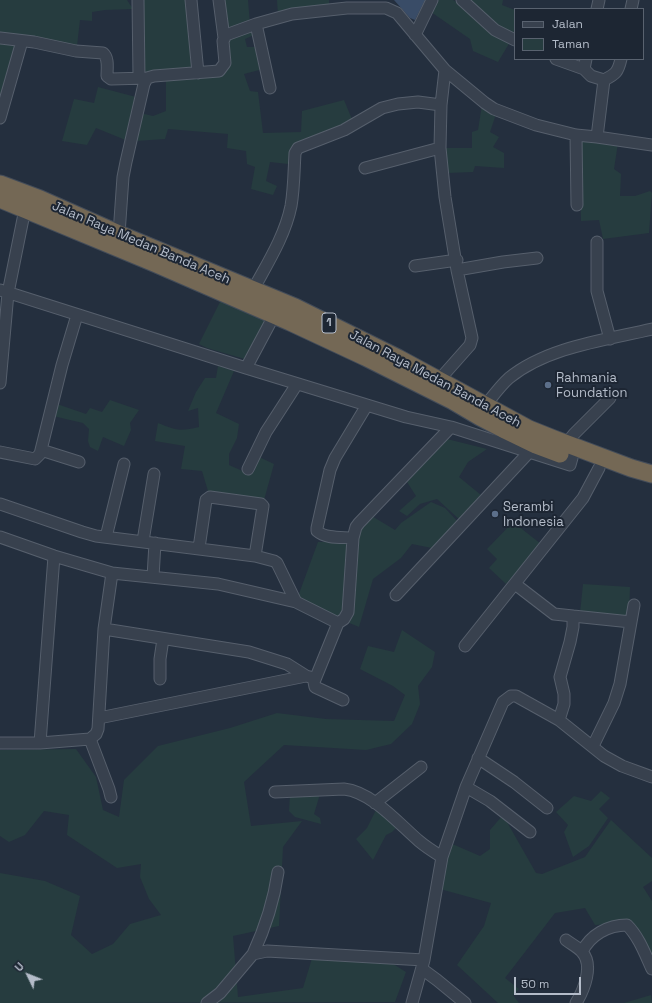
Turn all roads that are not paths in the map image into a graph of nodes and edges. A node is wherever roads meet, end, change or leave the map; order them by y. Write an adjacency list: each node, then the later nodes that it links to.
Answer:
1 (138, 0): 18 (street)
2 (191, 0): 17 (street)
3 (219, 0): 10 (street)
4 (432, 0): 8 (street)
5 (462, 0): 11 (street)
6 (332, 4): 7 (street); 8 (street)
7 (256, 24): 10 (street); 20 (street)
8 (415, 35): 16 (street)
9 (0, 38): 12 (street)
10 (224, 38): 17 (street)
11 (514, 40)
12 (22, 41): 18 (street); 22 (street)
13 (562, 60): 15 (street)
14 (621, 60): 19 (street)
15 (585, 64): 19 (street)
16 (445, 70): 21 (street); 23 (street)
17 (198, 73): 18 (street)
18 (143, 78): 32 (street)
19 (604, 80): 24 (street)
20 (270, 88)
21 (441, 104): 26 (street); 37 (street)
22 (0, 118)
23 (576, 135): 24 (street); 31 (street)
24 (597, 136): 25 (street)
25 (652, 146)
26 (440, 148): 27 (street); 35 (street)
27 (365, 168)
28 (0, 184): 30 (highway, Jalan Raya Medan Banda Aceh / 1)
29 (0, 199): 30 (highway, Jalan Raya Medan Banda Aceh / 1)
30 (26, 201): 32 (highway, Jalan Raya Medan Banda Aceh / 1); 38 (street); 39 (highway, Jalan Raya Medan Banda Aceh / 1)
31 (577, 205)
32 (119, 234): 37 (highway, Jalan Raya Medan Banda Aceh / 1)
33 (597, 242): 42 (street)
34 (537, 258): 35 (street)
35 (457, 265): 36 (street); 44 (street)
36 (416, 266)
37 (253, 290): 39 (highway, Jalan Raya Medan Banda Aceh / 1)
38 (4, 291): 40 (street); 45 (street)
39 (278, 309): 43 (street); 44 (highway, Jalan Raya Medan Banda Aceh / 1); 51 (highway, Jalan Raya Medan Banda Aceh / 1)
40 (77, 314): 43 (street); 52 (street)
41 (652, 329): 42 (street)
42 (610, 338): 49 (street)
43 (246, 368): 46 (street)
44 (439, 380): 49 (highway, Jalan Raya Medan Banda Aceh / 1)
45 (0, 383)
46 (297, 384): 48 (street); 57 (street)
47 (610, 398): 51 (street)
48 (366, 405): 50 (street); 64 (street)
49 (485, 406): 51 (highway, Jalan Raya Medan Banda Aceh / 1)
50 (450, 427): 51 (street); 64 (street)
51 (551, 448): 56 (highway, Jalan Raya Medan Banda Aceh / 1); 59 (highway, Jalan Raya Medan Banda Aceh / 1); 73 (street)
52 (41, 450): 53 (street); 54 (street)
53 (0, 452)
54 (79, 462)
55 (124, 464): 63 (street)
56 (599, 468): 60 (highway, Jalan Raya Medan Banda Aceh / 1); 72 (street)
57 (248, 470)
58 (154, 474): 65 (street)
59 (652, 474)
60 (652, 485)
61 (0, 504): 63 (street)
62 (0, 537): 68 (street)
63 (106, 537): 65 (street)
64 (353, 538): 78 (street)
65 (143, 541): 66 (street)
66 (155, 543): 67 (street); 71 (street)
67 (199, 548): 69 (street); 69 (street)
68 (54, 556): 70 (street); 89 (street)
69 (255, 556): 74 (street)
70 (112, 573): 71 (street); 79 (street)
71 (153, 577): 74 (street)
72 (515, 584): 76 (street); 81 (street)
73 (396, 595)
74 (296, 602): 78 (street)
75 (634, 605): 77 (street)
76 (573, 616): 77 (street); 86 (street)
77 (631, 622): 90 (street)
78 (338, 623): 82 (street)
79 (104, 628): 80 (street); 85 (street)
80 (163, 639): 82 (street); 83 (street)
81 (465, 646)
82 (310, 677): 84 (street); 85 (street)
83 (160, 679)
84 (343, 700)
85 (99, 718): 87 (street)
86 (559, 720): 90 (street); 91 (street)
87 (90, 739): 89 (street); 96 (street)
88 (0, 743): 89 (street)
89 (40, 743)
90 (593, 746): 93 (street)
91 (478, 758): 94 (street); 98 (street)
92 (421, 767): 97 (street)
93 (652, 776)
94 (466, 787): 99 (street); 100 (street)
95 (275, 792): 97 (street)
96 (110, 797)
97 (375, 803): 100 (street)
98 (548, 808)
99 (530, 832)
100 (442, 857): 105 (street)
101 (278, 872): 104 (street)
102 (566, 940): 103 (street)
103 (582, 952): 106 (street); 110 (street)
104 (253, 954): 105 (street); 107 (street)
105 (423, 965): 108 (street); 109 (street)
106 (652, 969)
107 (207, 1003)
108 (412, 1003)
109 (465, 1003)
110 (576, 1003)

